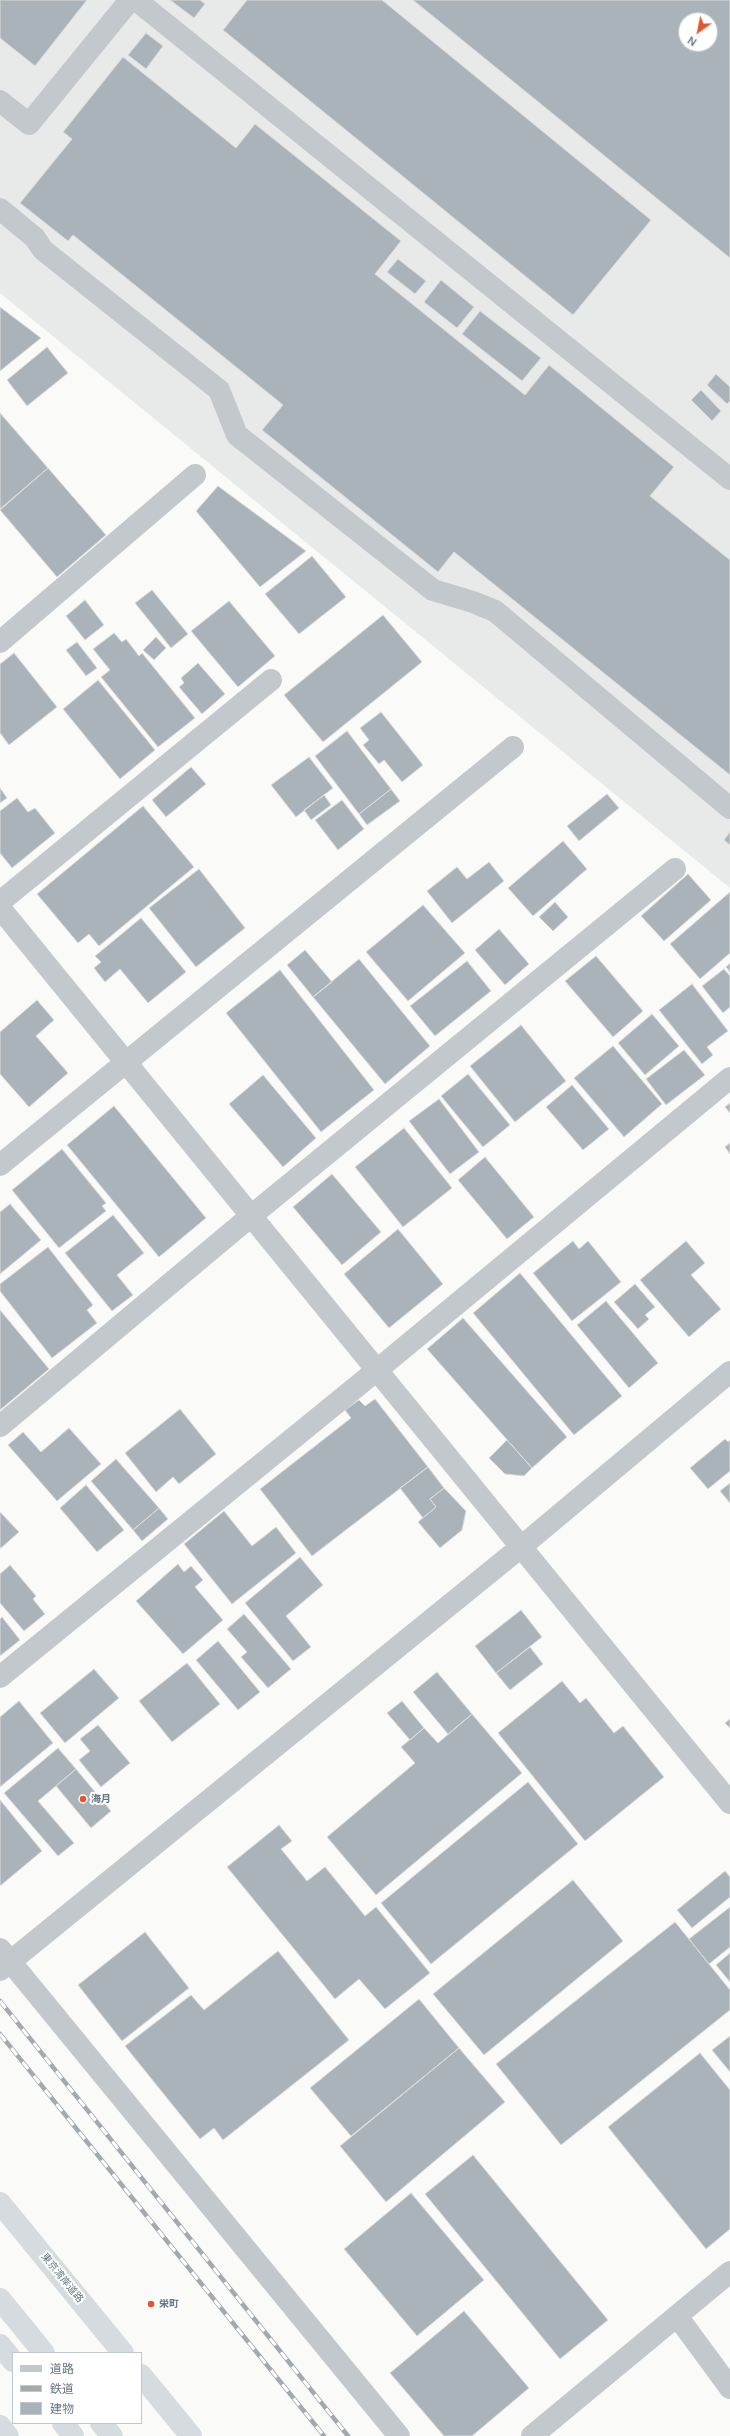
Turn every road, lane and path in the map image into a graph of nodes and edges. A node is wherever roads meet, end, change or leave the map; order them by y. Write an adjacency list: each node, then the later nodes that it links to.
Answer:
1 (130, 0): 3 (street)
2 (136, 0): 6 (street)
3 (0, 101)
4 (0, 209): 10 (street)
5 (195, 475): 7 (street)
6 (730, 479)
7 (0, 642)
8 (271, 680): 12 (street)
9 (513, 747): 14 (street)
10 (730, 808)
11 (675, 869): 17 (street)
12 (0, 902)
13 (0, 908): 14 (street)
14 (126, 1063): 16 (street); 17 (street)
15 (730, 1078): 18 (street)
16 (0, 1165)
17 (251, 1216): 18 (street); 20 (street)
18 (377, 1370): 21 (street); 22 (street)
19 (730, 1372): 21 (street)
20 (0, 1426)
21 (521, 1547): 23 (street); 24 (street)
22 (0, 1677)
23 (730, 1802)
24 (4, 1960): 42 (street)
25 (0, 2203): 31 (highway, 東京湾岸道路)
26 (730, 2272): 28 (street)
27 (0, 2299): 30 (highway)
28 (677, 2316): 34 (street); 43 (street)
29 (0, 2345): 32 (highway)
30 (43, 2352)
31 (122, 2352)
32 (12, 2360)
33 (142, 2376): 41 (highway)
34 (730, 2388)
35 (64, 2424): 39 (highway)
36 (102, 2424): 40 (highway)
37 (0, 2426): 38 (highway)
38 (8, 2436)
39 (73, 2436)
40 (112, 2436)
41 (191, 2436)
42 (399, 2436)
43 (532, 2436)

